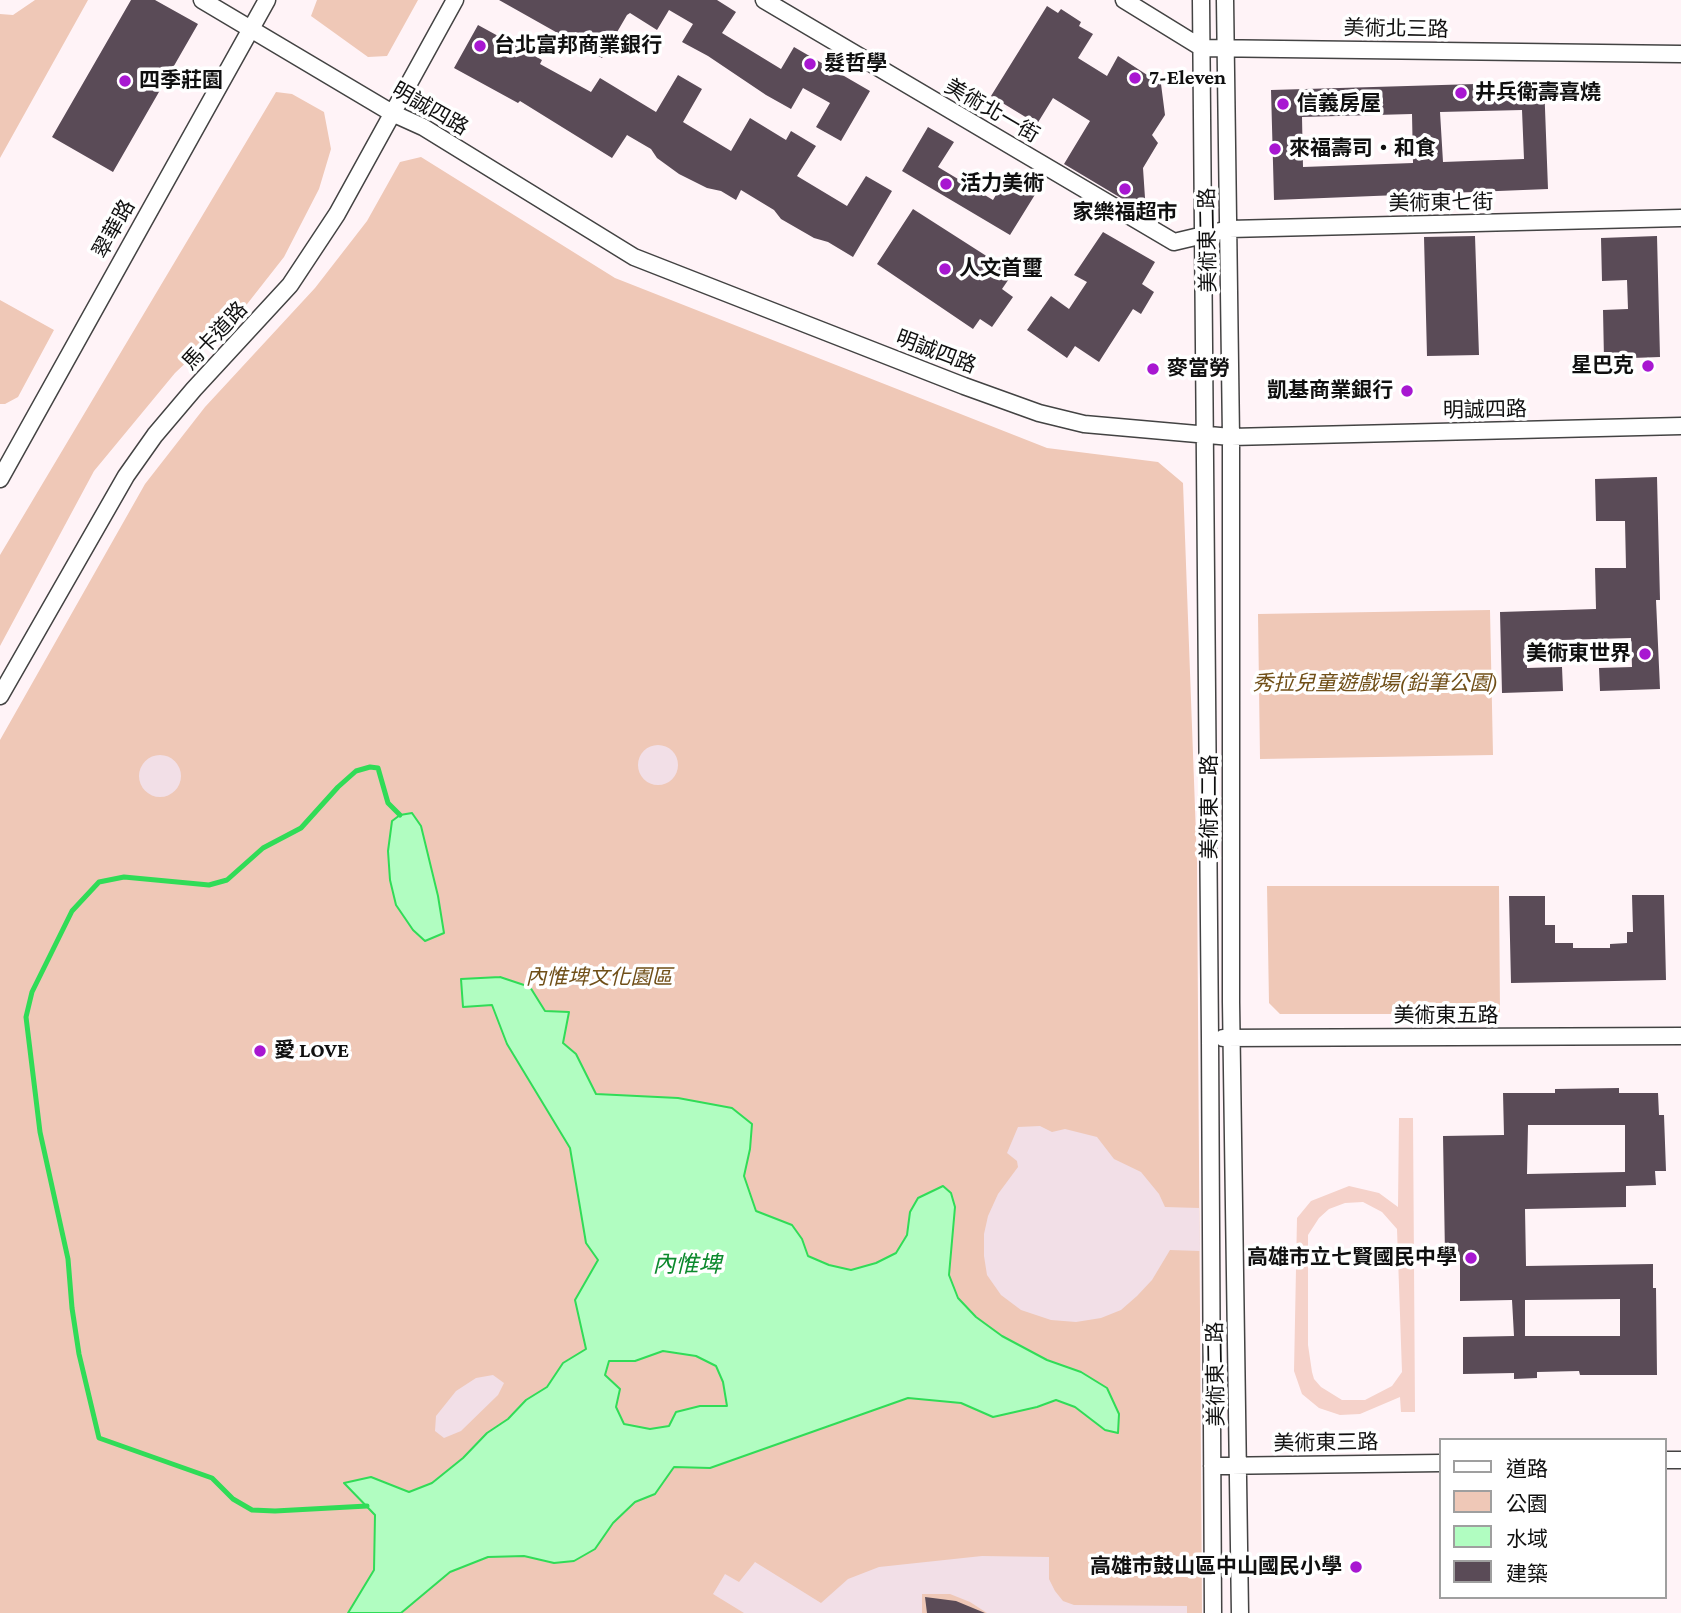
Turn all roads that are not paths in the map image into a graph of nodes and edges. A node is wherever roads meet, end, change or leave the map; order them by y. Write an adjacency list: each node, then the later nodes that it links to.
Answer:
1 (202, 0): 8 (street, 明誠四路)
2 (267, 0): 8 (street, 翠華路)
3 (454, 0): 12 (street, 馬卡道路)
4 (764, 0): 15 (street, 美術北一街)
5 (1124, 0): 9 (street)
6 (1201, 0): 9 (street, 美術東二路)
7 (1225, 0): 10 (street, 美術東二路)
8 (250, 29): 12 (street, 明誠四路); 19 (street, 翠華路)
9 (1202, 48): 10 (street, 美術北三路); 15 (street, 美術東二路)
10 (1226, 48): 11 (street, 美術北三路); 14 (street, 美術東二路)
11 (1681, 54)
12 (392, 113): 17 (street, 明誠四路); 21 (street, 馬卡道路)
13 (1681, 218): 14 (street, 美術東七街)
14 (1229, 229): 15 (street, 美術東七街); 18 (street, 美術東二路)
15 (1203, 237): 17 (street, 美術東二路)
16 (1681, 426): 18 (street, 明誠四路)
17 (1204, 435): 18 (street, 明誠四路); 23 (street, 美術東二路)
18 (1231, 437): 24 (street, 美術東二路)
19 (6, 451): 20 (street, 翠華路)
20 (0, 479)
21 (0, 696)
22 (1681, 1036): 24 (street, 美術東五路)
23 (1210, 1038): 24 (street, 美術東五路); 27 (street, 美術東二路)
24 (1232, 1038): 26 (street, 美術東二路)
25 (1440, 1463): 26 (street, 美術東三路)
26 (1239, 1465): 27 (street, 美術東三路); 29 (street, 美術東二路)
27 (1212, 1466): 28 (street, 美術東二路)
28 (1213, 1613)
29 (1240, 1613)

